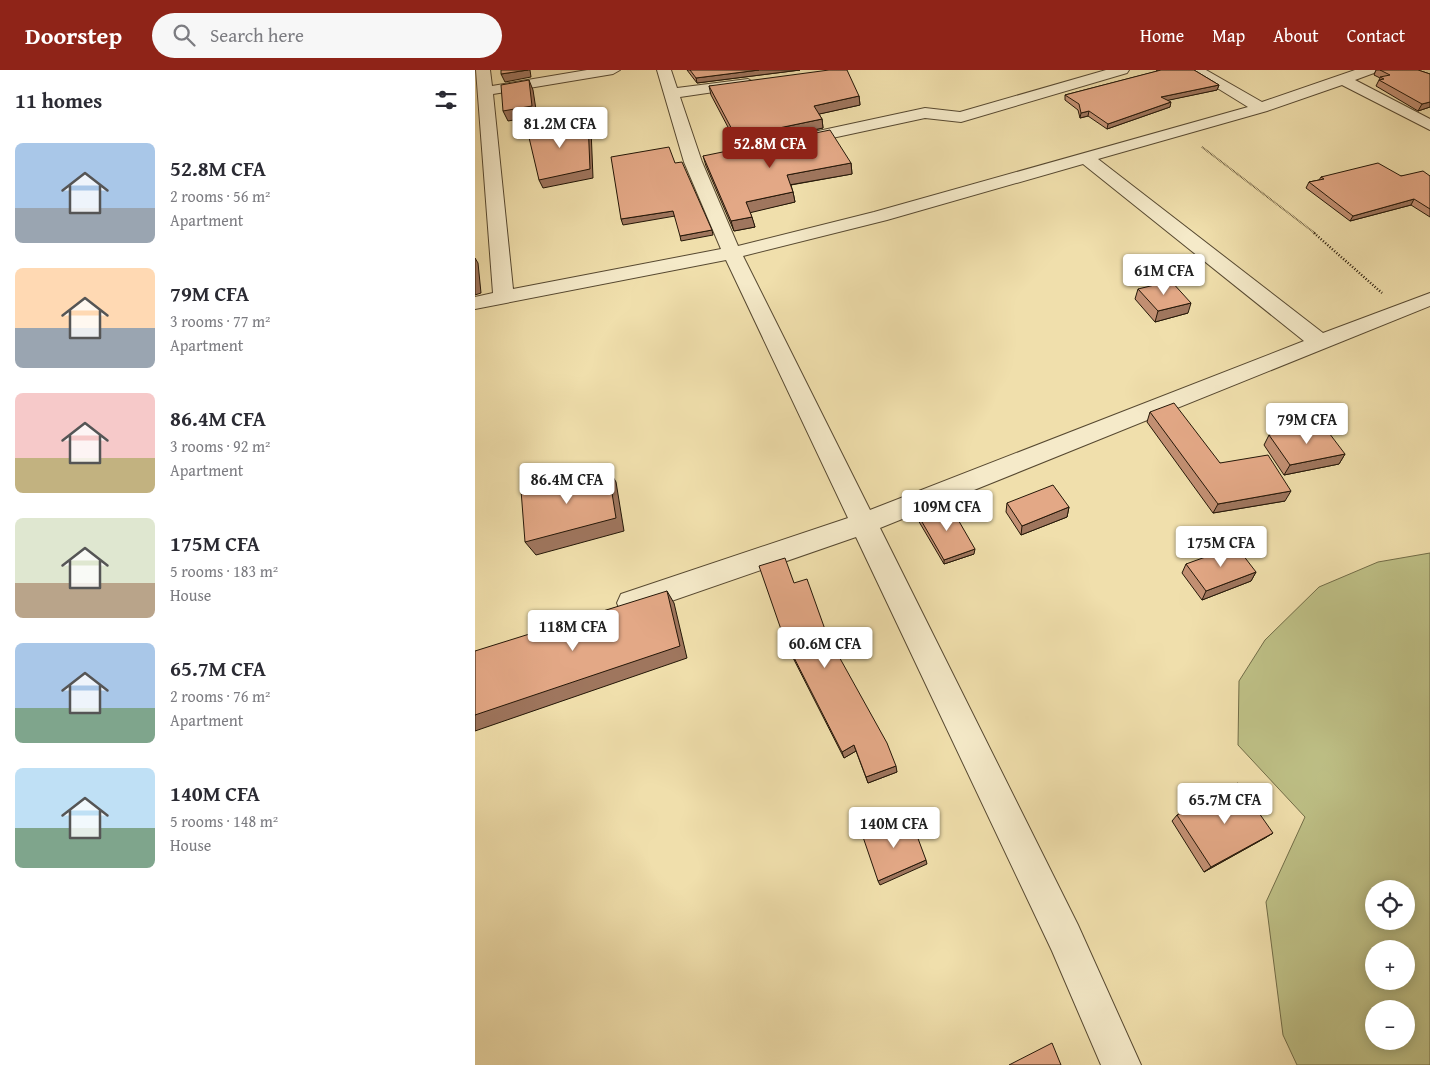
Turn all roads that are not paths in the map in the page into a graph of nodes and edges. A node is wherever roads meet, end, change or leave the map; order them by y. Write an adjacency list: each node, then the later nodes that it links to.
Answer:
1 (483, 70): 8 (street)
2 (613, 70): 8 (street)
3 (1122, 70): 11 (street)
4 (1195, 70): 9 (street)
5 (1353, 73): 9 (street); 10 (street)
6 (671, 77): 7 (street); 13 (street)
7 (761, 82)
8 (479, 93): 14 (street)
9 (1261, 108): 12 (street)
10 (1430, 125)
11 (778, 144)
12 (1086, 158): 13 (street); 17 (street)
13 (732, 253): 14 (street); 18 (street)
14 (504, 297): 16 (street)
15 (1430, 299): 17 (street)
16 (475, 303)
17 (1320, 342): 18 (street)
18 (865, 523): 19 (street); 20 (street)
19 (606, 610)
20 (1121, 1065)

